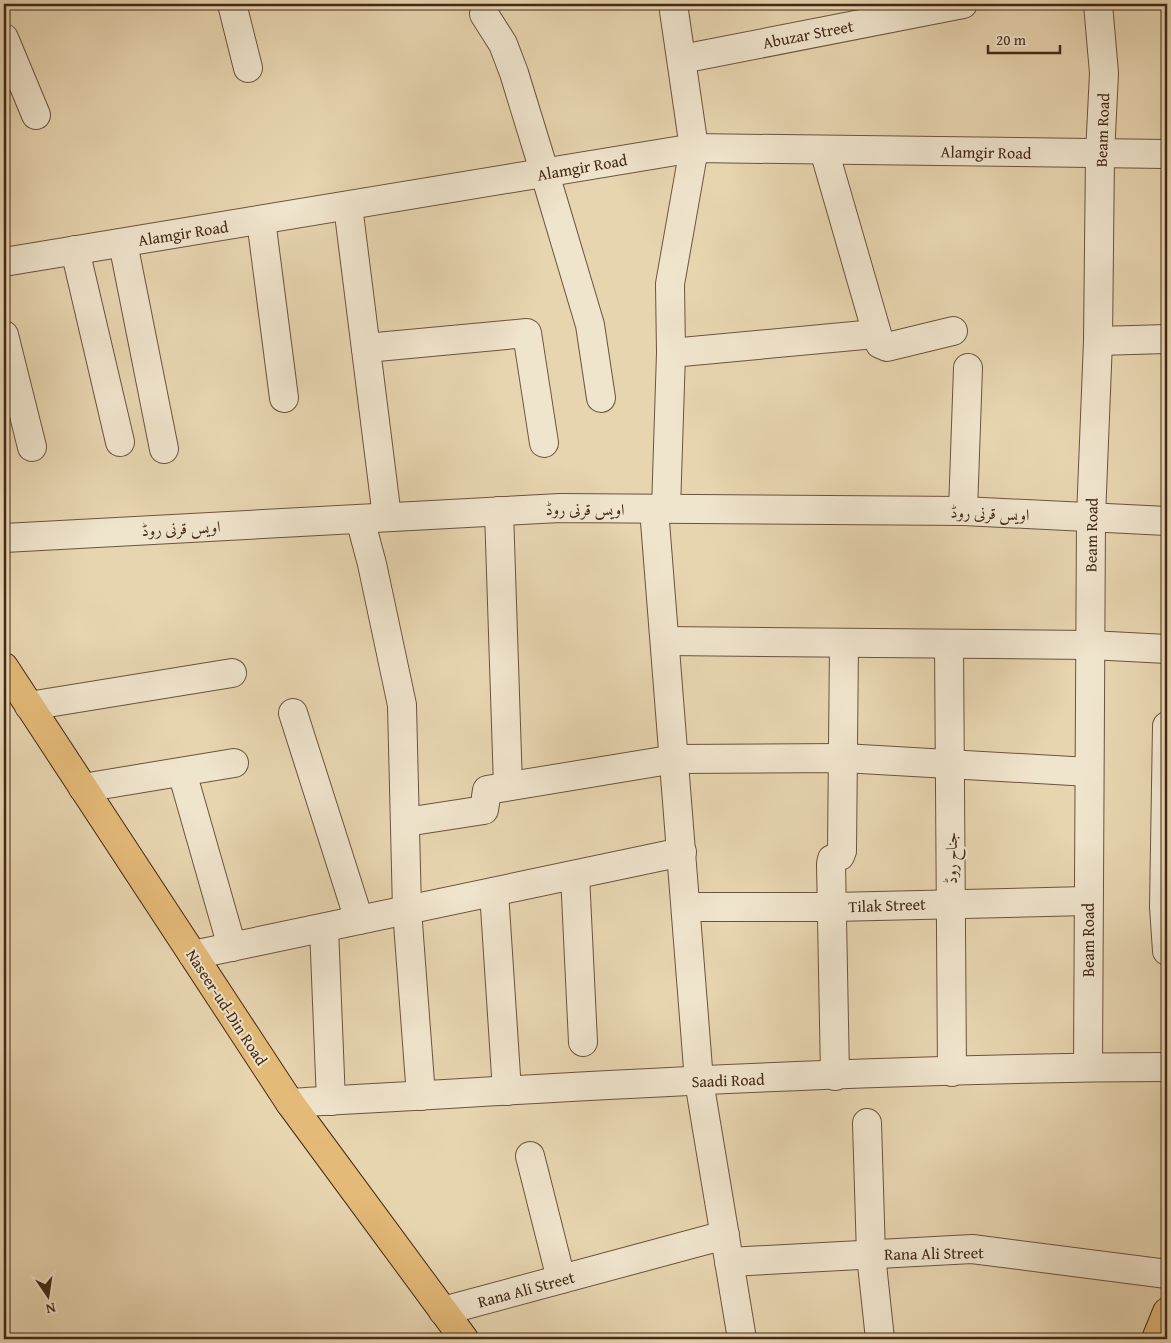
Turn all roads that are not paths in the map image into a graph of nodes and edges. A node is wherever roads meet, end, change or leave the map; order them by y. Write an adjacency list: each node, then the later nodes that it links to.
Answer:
1 (232, 4): 8 (street)
2 (673, 4): 7 (street)
3 (963, 4): 7 (street, Abuzar Street)
4 (1098, 4): 12 (street, Beam Road)
5 (484, 14): 14 (street)
6 (4, 38): 9 (street)
7 (682, 59): 10 (street)
8 (248, 68)
9 (36, 115)
10 (694, 148): 11 (street, Alamgir Road); 14 (street, Alamgir Road); 26 (street)
11 (824, 150): 12 (street, Alamgir Road); 21 (street)
12 (1100, 154): 13 (street, Alamgir Road); 24 (street, Beam Road)
13 (1167, 154)
14 (545, 174): 15 (street, Alamgir Road); 29 (street)
15 (348, 206): 16 (street, Alamgir Road); 25 (street)
16 (261, 220): 17 (street, Alamgir Road); 28 (street)
17 (123, 243): 18 (street, Alamgir Road); 33 (street)
18 (75, 250): 19 (street, Alamgir Road); 30 (street)
19 (4, 262)
20 (953, 331): 21 (street)
21 (875, 334): 26 (street)
22 (4, 335): 32 (street)
23 (1167, 339): 24 (street)
24 (1098, 341): 38 (street, Beam Road)
25 (366, 348): 31 (street); 37 (street)
26 (671, 354): 34 (street)
27 (968, 368): 36 (street)
28 (284, 398)
29 (601, 398)
30 (120, 442)
31 (544, 443)
32 (32, 447)
33 (164, 449)
34 (660, 509): 35 (street, اویس قرنی روڈ); 36 (street, اویس قرنی روڈ); 42 (street)
35 (499, 511): 37 (street, اویس قرنی روڈ); 58 (street)
36 (963, 511): 38 (street, اویس قرنی روڈ)
37 (387, 517): 39 (street, اویس قرنی روڈ)
38 (1091, 517): 40 (street, اویس قرنی روڈ); 45 (street, Beam Road)
39 (360, 518): 41 (street, اویس قرنی روڈ); 60 (street)
40 (1167, 521)
41 (4, 538)
42 (665, 641): 43 (street); 53 (street)
43 (844, 642): 44 (street); 52 (street)
44 (949, 644): 45 (street); 55 (street, جناح روڈ)
45 (1090, 645): 46 (street); 57 (street, Beam Road)
46 (1167, 648)
47 (4, 667): 49 (main road, Naseer-ud-Din Road)
48 (232, 673): 49 (street)
49 (30, 706): 59 (main road, Naseer-ud-Din Road)
50 (293, 713): 70 (street)
51 (1167, 726): 62 (street)
52 (843, 758): 53 (street); 55 (street); 68 (street)
53 (674, 759): 58 (street); 61 (street)
54 (234, 764): 56 (street)
55 (950, 764): 57 (street); 66 (street, جناح روڈ)
56 (182, 772): 59 (street); 72 (street)
57 (1089, 772): 65 (street, Beam Road)
58 (508, 786): 60 (street)
59 (83, 788): 74 (main road, Naseer-ud-Din Road)
60 (406, 822): 69 (street)
61 (682, 852): 63 (street); 67 (street)
62 (1166, 862): 73 (street)
63 (575, 875): 64 (street); 75 (street)
64 (494, 892): 69 (street); 81 (street)
65 (1087, 901): 66 (street, Tilak Street); 76 (street, Beam Road)
66 (951, 903): 68 (street, Tilak Street); 78 (street, جناح روڈ)
67 (686, 907): 68 (street, Tilak Street); 80 (street)
68 (833, 907): 79 (street)
69 (407, 910): 70 (street); 82 (street)
70 (359, 920): 71 (street)
71 (324, 928): 72 (street); 83 (street)
72 (232, 947): 74 (street)
73 (1167, 951)
74 (193, 955): 84 (main road, Naseer-ud-Din Road)
75 (583, 1042)
76 (1088, 1067): 77 (street, Saadi Road); 78 (street, Saadi Road)
77 (1167, 1067)
78 (952, 1072): 79 (street, Saadi Road)
79 (835, 1076): 80 (street, Saadi Road)
80 (699, 1081): 81 (street, Saadi Road); 87 (street)
81 (507, 1091): 82 (street, Saadi Road)
82 (421, 1096): 83 (street, Saadi Road)
83 (332, 1101): 84 (street, Saadi Road)
84 (290, 1104): 92 (main road, Naseer-ud-Din Road)
85 (867, 1123): 88 (street)
86 (530, 1156): 91 (street)
87 (724, 1235): 89 (street); 91 (street, Rana Ali Street)
88 (871, 1255): 89 (street, Rana Ali Street); 90 (street, Rana Ali Street); 96 (street)
89 (729, 1262): 95 (street)
90 (1167, 1274)
91 (561, 1279): 92 (street, Rana Ali Street)
92 (442, 1311): 94 (main road, Naseer-ud-Din Road)
93 (1167, 1312): 97 (main road)
94 (464, 1339)
95 (742, 1339)
96 (880, 1339)
97 (1156, 1339)

